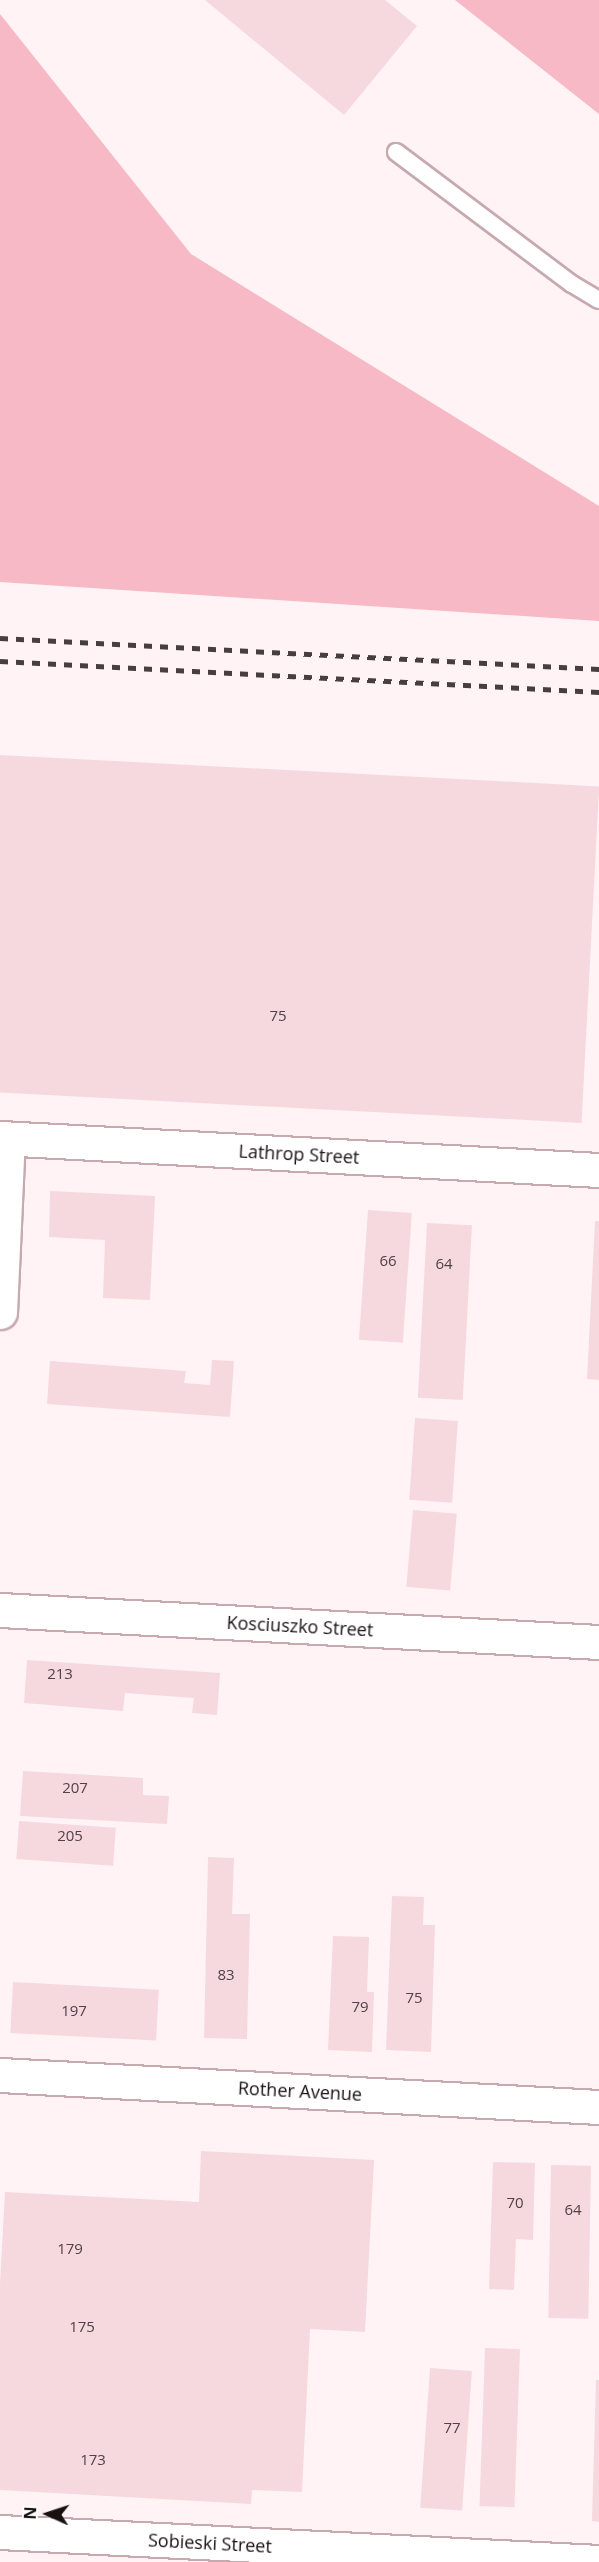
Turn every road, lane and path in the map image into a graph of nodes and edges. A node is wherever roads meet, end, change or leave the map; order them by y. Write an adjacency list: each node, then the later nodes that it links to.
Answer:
1 (396, 152): 2 (lane)
2 (599, 300)
3 (4, 1138): 4 (street, Lathrop Street); 5 (street)
4 (599, 1170)
5 (0, 1312)
6 (0, 1610): 7 (street, Kosciuszko Street)
7 (599, 1642)
8 (0, 2075): 9 (street, Rother Avenue)
9 (599, 2107)
10 (0, 2532): 11 (street, Sobieski Street)
11 (599, 2562)

